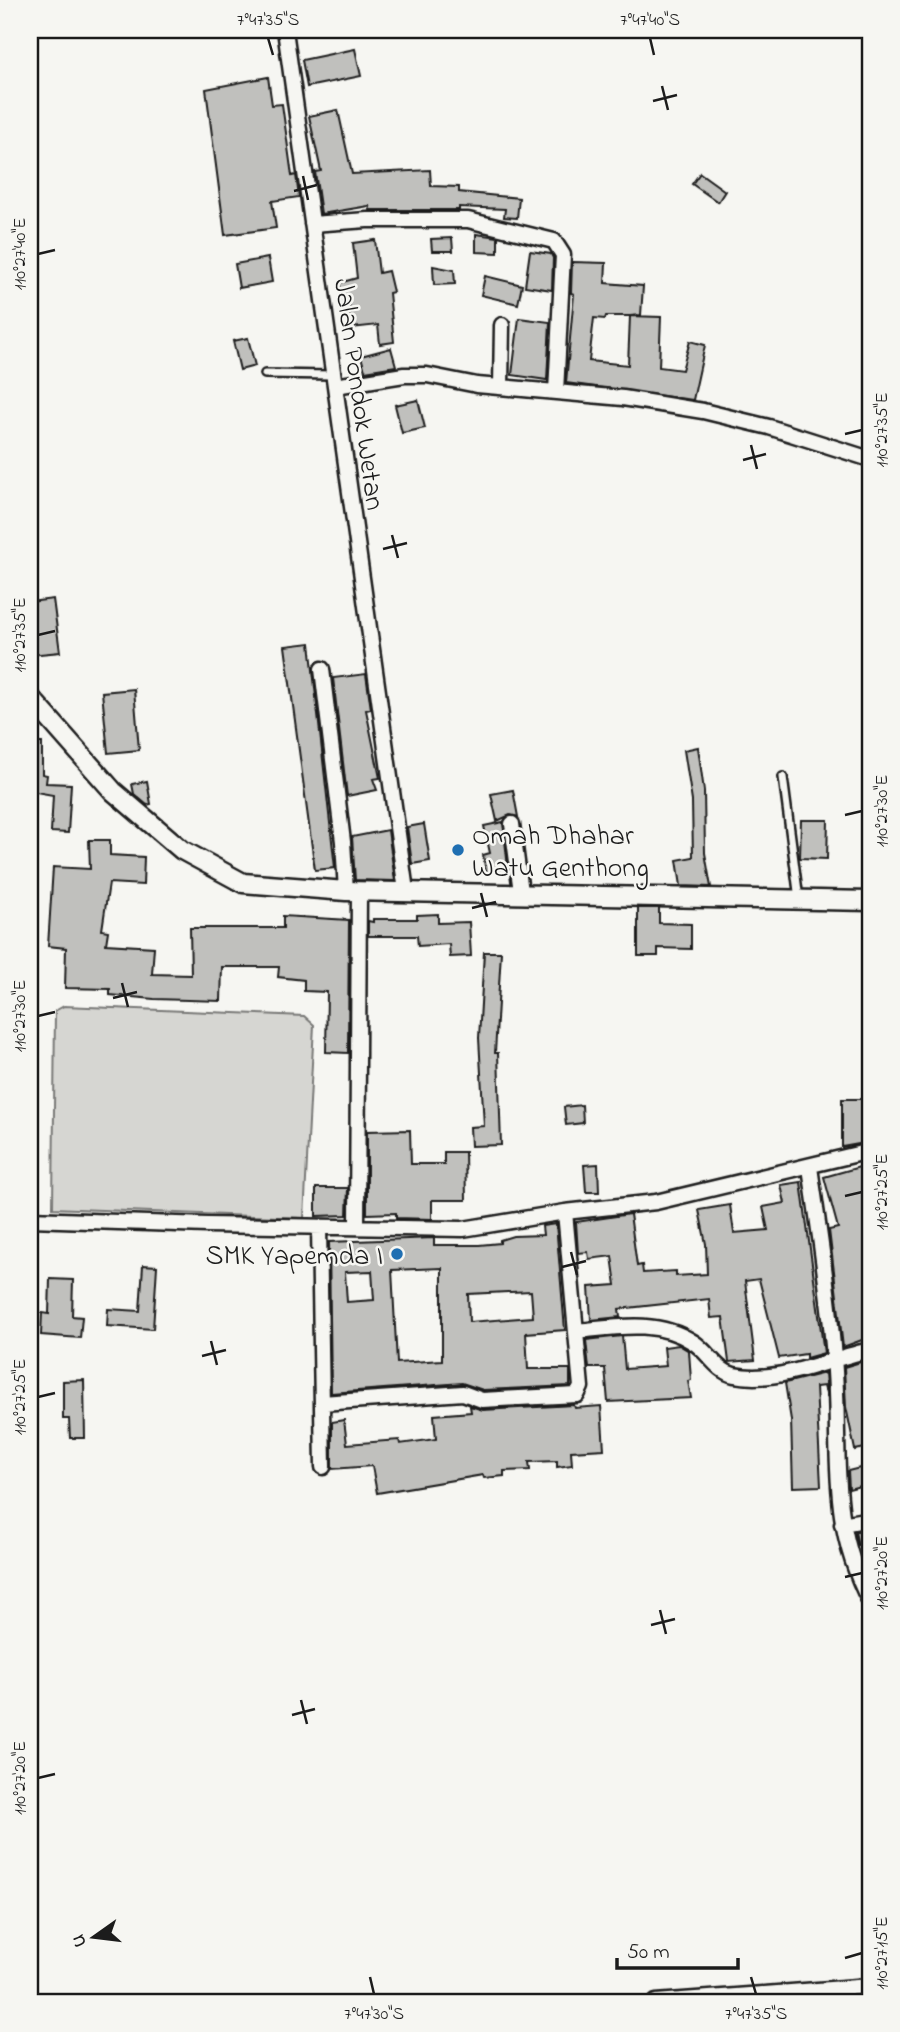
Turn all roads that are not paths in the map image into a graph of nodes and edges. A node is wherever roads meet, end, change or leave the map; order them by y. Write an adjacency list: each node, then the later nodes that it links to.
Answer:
1 (285, 30): 2 (street, Jalan Pondok Wetan)
2 (312, 225): 5 (street, Jalan Pondok Wetan); 7 (street)
3 (502, 325): 6 (street)
4 (265, 374): 5 (lane)
5 (334, 380): 6 (street); 14 (street, Jalan Pondok Wetan)
6 (500, 387): 7 (street)
7 (556, 392): 8 (street)
8 (870, 459)
9 (322, 669): 13 (street)
10 (30, 697): 13 (street)
11 (783, 776): 16 (lane)
12 (512, 824): 15 (street)
13 (353, 891): 14 (street); 23 (street)
14 (406, 891): 15 (street)
15 (521, 892): 16 (street)
16 (799, 900): 17 (street)
17 (870, 901)
18 (870, 1151): 19 (street)
19 (810, 1167): 20 (street); 26 (street)
20 (565, 1212): 23 (street); 24 (street)
21 (30, 1219): 22 (street)
22 (319, 1227): 23 (street); 27 (street)
23 (357, 1227)
24 (578, 1331): 26 (street); 27 (street)
25 (870, 1350): 26 (street)
26 (834, 1357): 30 (street)
27 (322, 1403): 28 (street)
28 (324, 1467)
29 (870, 1519): 30 (street)
30 (842, 1524): 31 (street)
31 (870, 1602)
32 (870, 1986): 33 (street)
33 (656, 2002)

